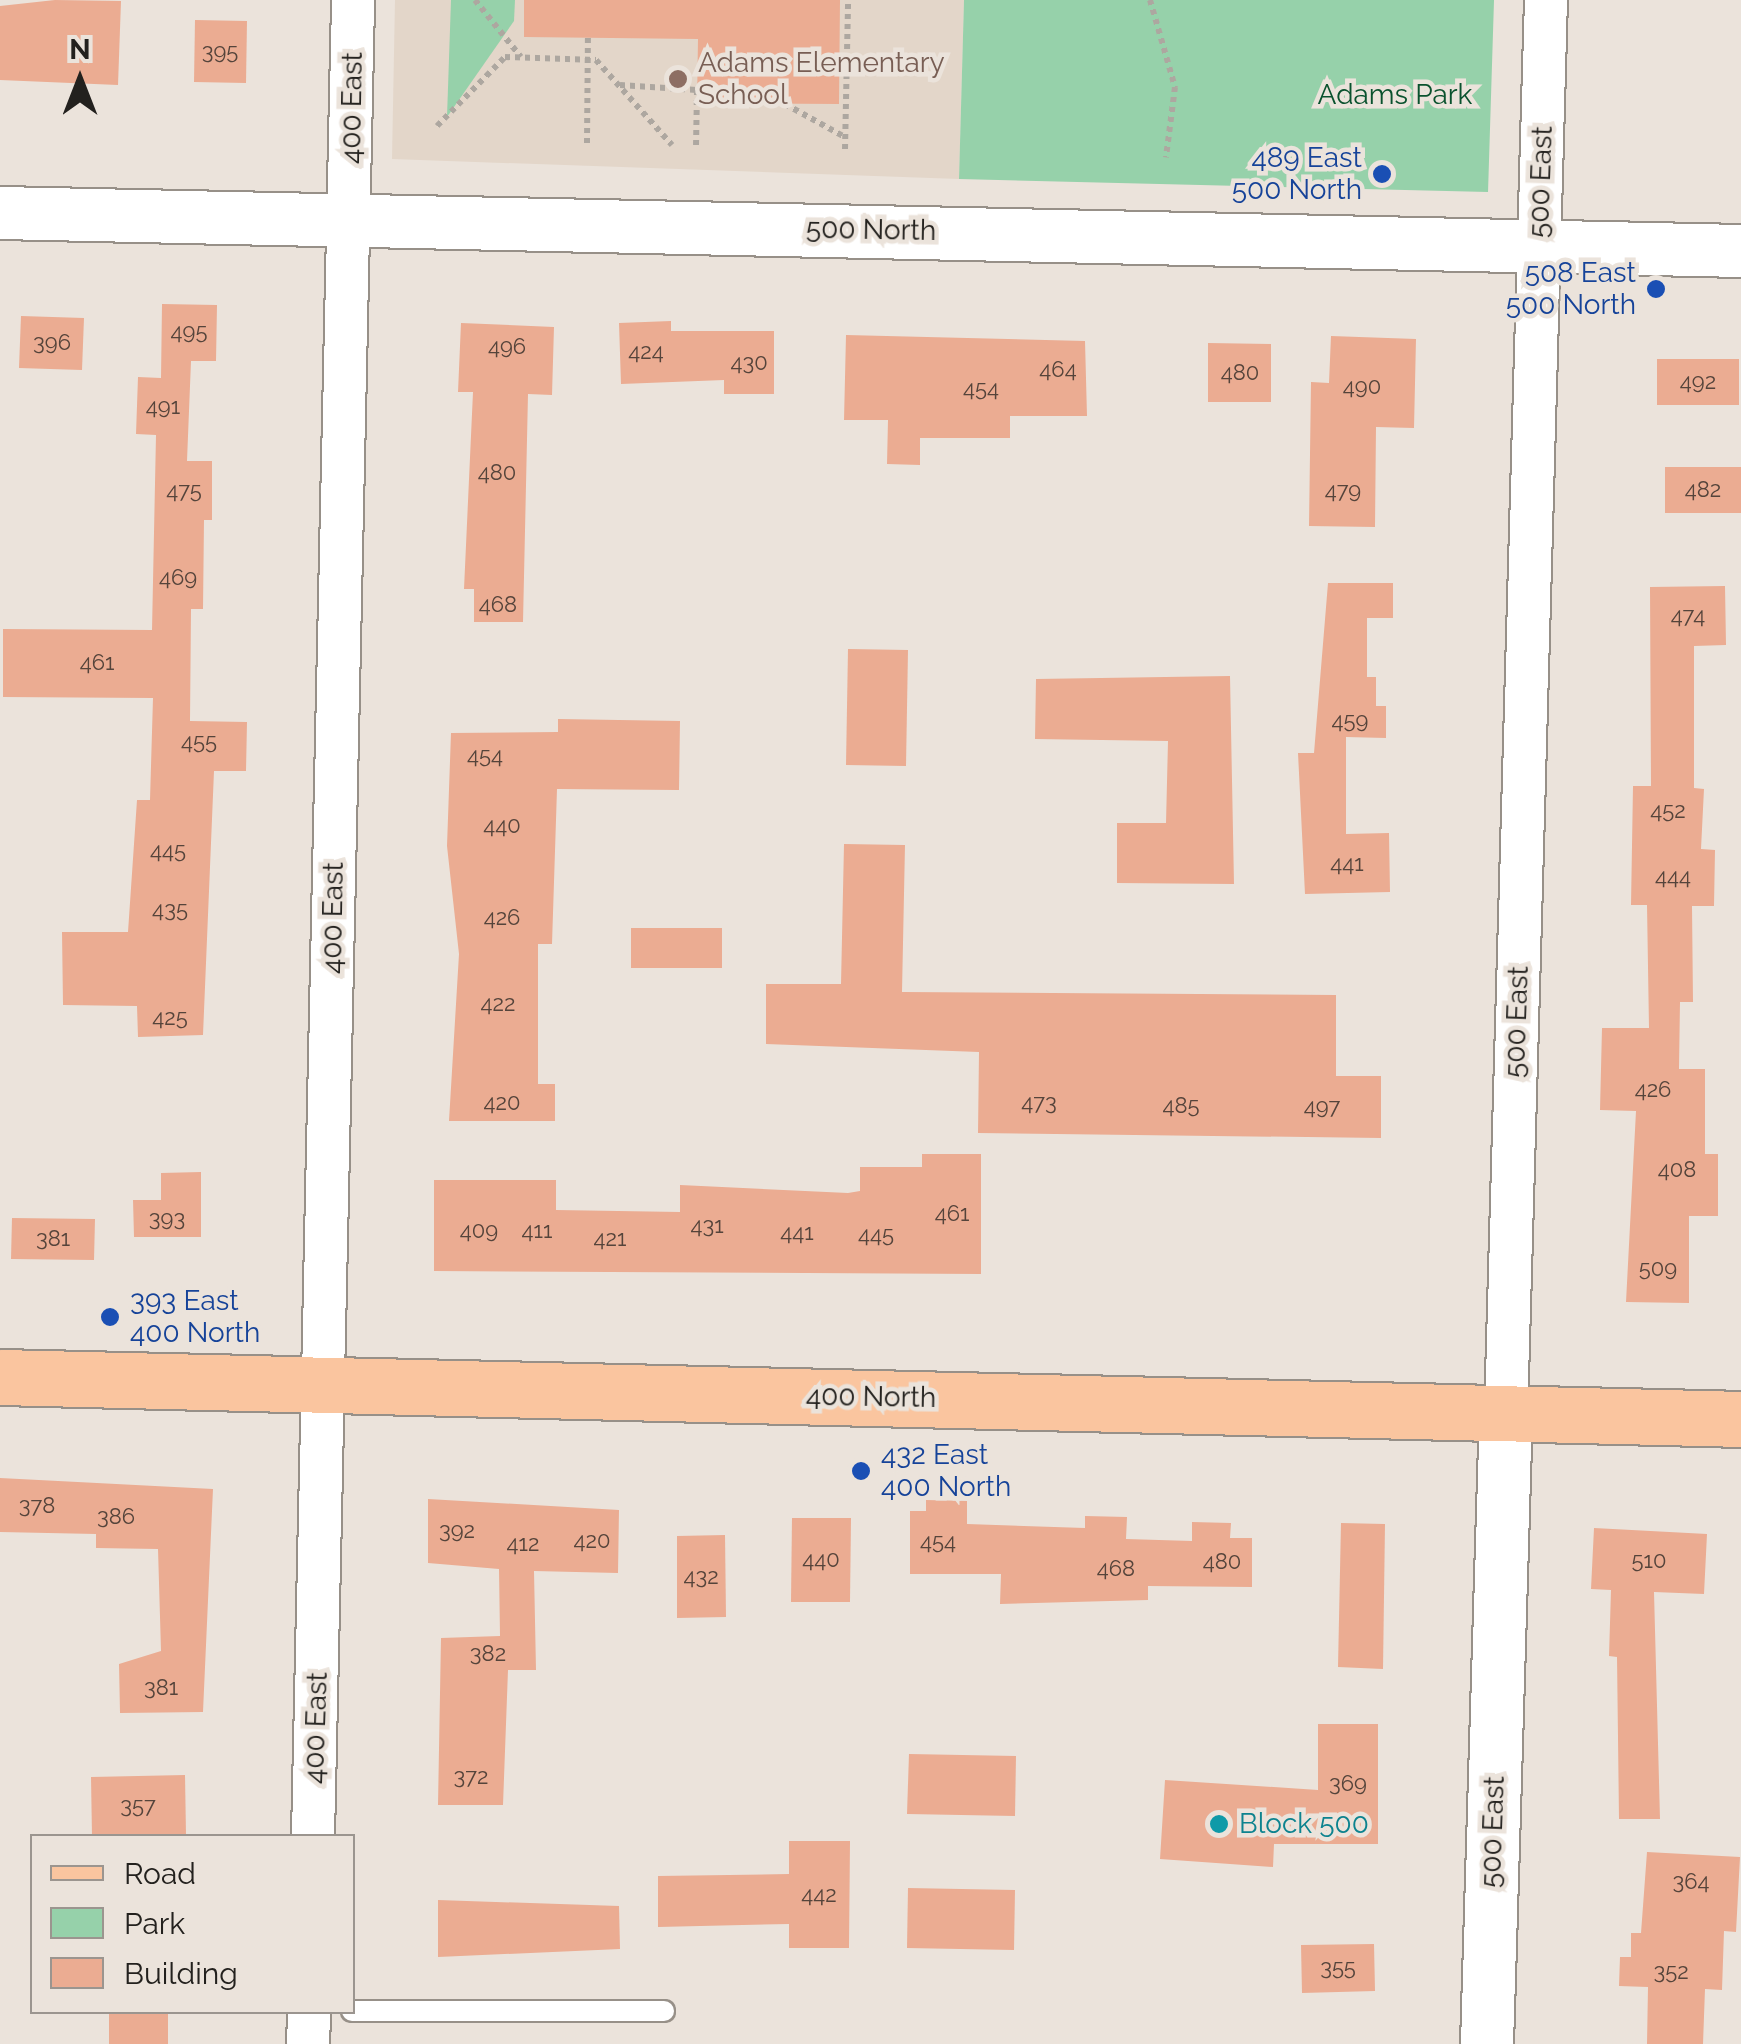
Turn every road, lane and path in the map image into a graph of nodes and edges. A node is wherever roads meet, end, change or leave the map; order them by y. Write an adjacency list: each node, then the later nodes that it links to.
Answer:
1 (353, 0): 19 (street, 400 East)
2 (474, 0): 7 (path)
3 (848, 0): 12 (path)
4 (1150, 0): 17 (path)
5 (1546, 0): 20 (street, 500 East)
6 (588, 37): 8 (path)
7 (522, 58): 8 (path); 11 (path)
8 (588, 60): 9 (path); 13 (path)
9 (618, 85): 14 (path); 15 (path)
10 (785, 104): 12 (path)
11 (437, 126)
12 (845, 137): 16 (path)
13 (587, 143)
14 (672, 145)
15 (696, 145)
16 (845, 149)
17 (1166, 157)
18 (0, 213): 19 (street, 500 North)
19 (350, 219): 20 (street, 500 North); 23 (street, 400 East)
20 (1540, 246): 21 (street, 500 North); 24 (street, 500 East)
21 (1741, 250)
22 (0, 1376): 23 (main road, 400 North)
23 (324, 1384): 24 (main road, 400 North); 26 (street, 400 East)
24 (1506, 1413): 25 (main road, 400 North); 31 (street, 500 East)
25 (1741, 1419)
26 (314, 1834)
27 (355, 2011): 28 (lane)
28 (664, 2011)
29 (309, 2014): 30 (street)
30 (308, 2044)
31 (1487, 2044)

